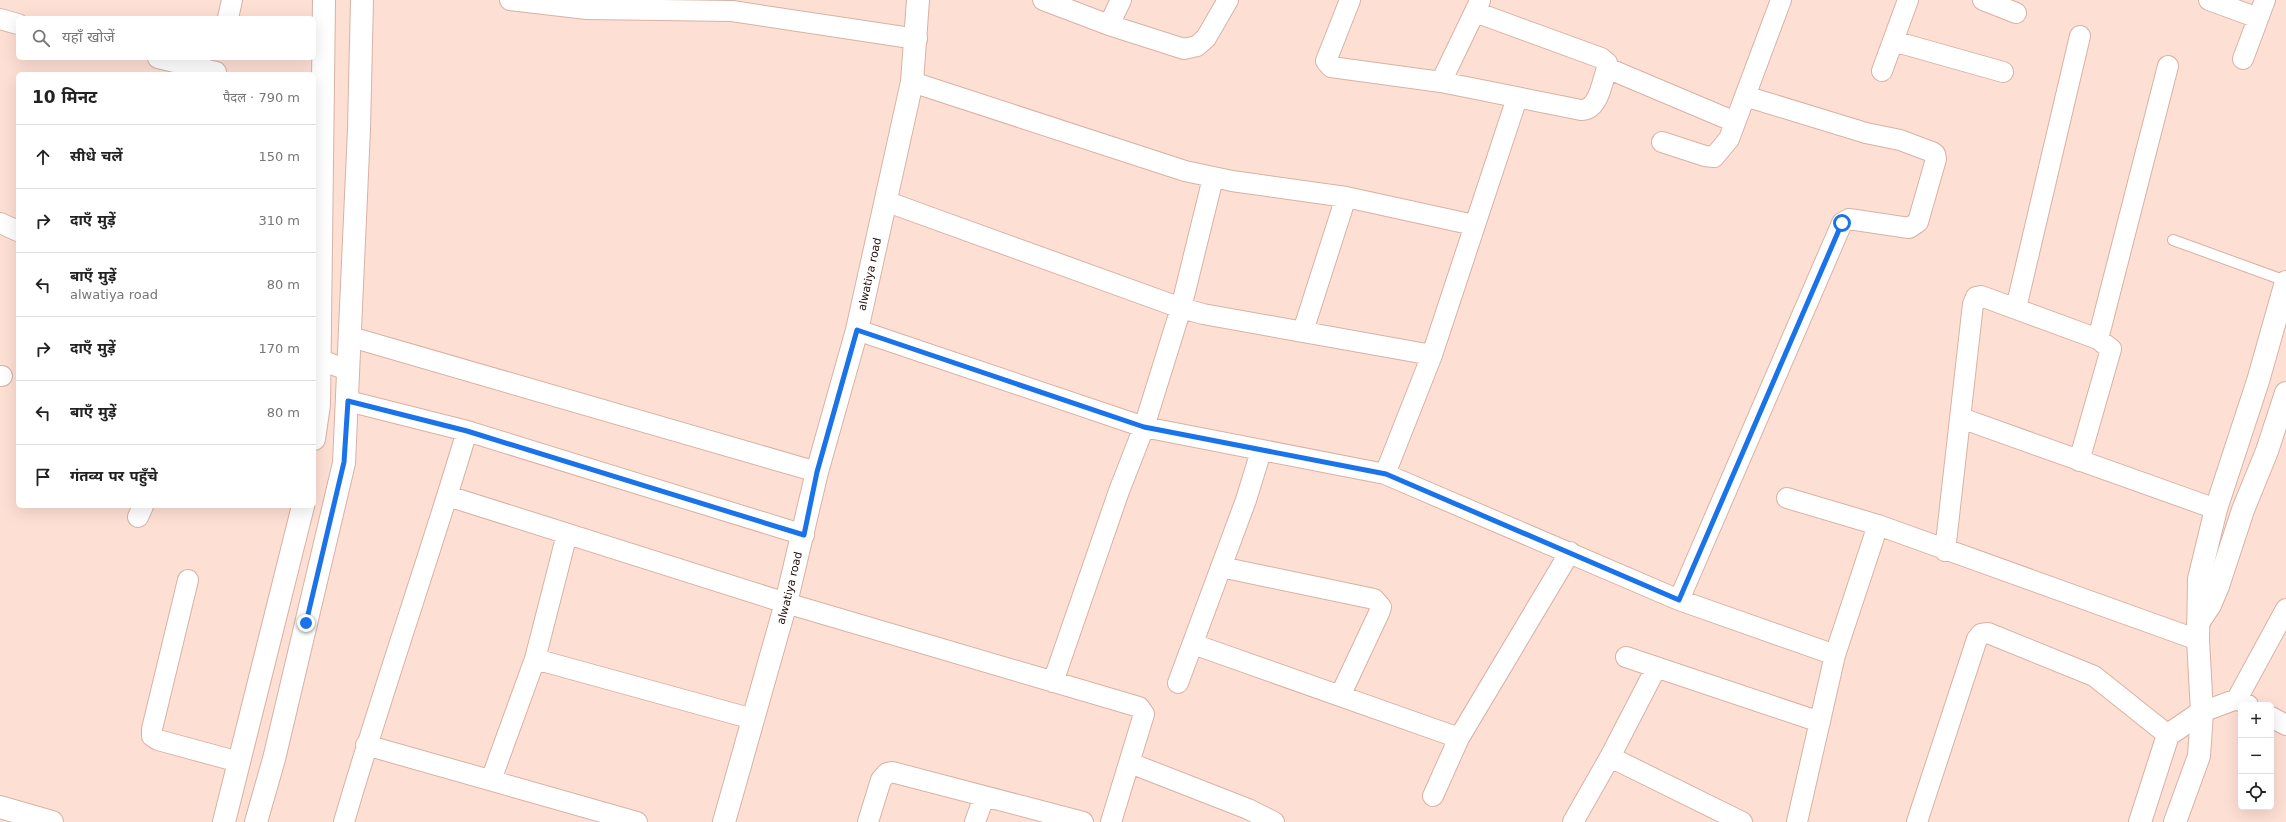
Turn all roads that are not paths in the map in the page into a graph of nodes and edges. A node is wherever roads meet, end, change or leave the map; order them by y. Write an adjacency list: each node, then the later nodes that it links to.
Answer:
1 (232, 0): 18 (street)
2 (324, 0): 53 (street)
3 (362, 0): 50 (street)
4 (510, 0): 14 (street)
5 (918, 0): 23 (street, alwatiya road)
6 (1043, 0): 21 (street)
7 (1122, 0): 21 (street)
8 (1228, 0): 21 (street)
9 (1350, 0): 33 (street)
10 (1781, 0): 34 (street)
11 (1908, 0): 24 (street)
12 (1983, 0): 17 (street)
13 (2209, 0): 16 (street)
14 (693, 5): 23 (street)
15 (1478, 6): 29 (street); 33 (street)
16 (2262, 9): 25 (street)
17 (2016, 13)
18 (228, 16)
19 (0, 19): 20 (street)
20 (16, 23)
21 (1109, 25)
22 (2080, 36): 47 (street)
23 (916, 39): 32 (street, alwatiya road)
24 (1893, 41): 30 (street); 31 (street)
25 (2243, 59)
26 (170, 60): 28 (street)
27 (2168, 66): 51 (street)
28 (217, 68)
29 (1607, 68): 35 (street); 36 (street)
30 (1882, 71)
31 (2004, 72)
32 (912, 82): 38 (street); 40 (street, alwatiya road)
33 (1441, 82): 35 (street)
34 (1745, 96): 36 (street); 76 (street)
35 (1517, 98): 42 (street)
36 (1735, 122): 37 (street)
37 (1662, 142)
38 (1213, 178): 39 (street); 46 (street)
39 (1346, 197): 42 (street); 49 (street)
40 (885, 201): 46 (street); 48 (street, alwatiya road)
41 (0, 223): 43 (street)
42 (1474, 225): 52 (street)
43 (16, 230)
44 (2173, 240): 45 (lane)
45 (2286, 281): 68 (street)
46 (1181, 308): 49 (street); 59 (street)
47 (2016, 308): 51 (street); 57 (street)
48 (857, 330): 59 (street); 63 (street, alwatiya road)
49 (1303, 331): 52 (street)
50 (351, 337): 54 (street); 63 (street)
51 (2098, 339): 62 (street)
52 (1432, 355): 64 (street)
53 (316, 358): 54 (street); 58 (street)
54 (350, 371): 56 (street)
55 (2286, 393): 81 (street)
56 (348, 401): 60 (street); 80 (street)
57 (1961, 418): 62 (street); 72 (street)
58 (316, 425)
59 (1144, 427): 61 (street); 87 (street)
60 (467, 431): 65 (street); 71 (street)
61 (1261, 451): 64 (street); 74 (street)
62 (2079, 461): 68 (street)
63 (817, 472): 71 (street, alwatiya road)
64 (1386, 474): 73 (street)
65 (448, 496): 70 (street); 99 (street)
66 (1787, 498): 69 (street)
67 (302, 508): 79 (street)
68 (2216, 509): 81 (street)
69 (1878, 525): 72 (street); 83 (street)
70 (567, 534): 77 (street); 85 (street)
71 (804, 535): 77 (street, alwatiya road)
72 (1945, 551): 81 (street)
73 (1570, 552): 76 (street); 98 (street)
74 (1220, 567): 82 (street); 89 (street)
75 (188, 580): 101 (street)
76 (1679, 600): 83 (street)
77 (786, 603): 87 (street); 93 (street, alwatiya road)
78 (2286, 609): 90 (street)
79 (275, 618): 80 (street); 101 (street)
80 (306, 623): 110 (street)
81 (2198, 631): 92 (street)
82 (1193, 644): 88 (street); 89 (street)
83 (1835, 655): 95 (street)
84 (1626, 657): 86 (street)
85 (535, 659): 93 (street); 103 (street)
86 (1656, 668): 95 (street); 100 (street)
87 (1053, 682): 102 (street)
88 (1178, 684)
89 (1340, 696): 98 (street)
90 (2242, 702)
91 (2238, 703): 92 (street)
92 (2202, 712): 97 (street); 124 (street)
93 (753, 719): 113 (street, alwatiya road)
94 (2274, 719): 96 (street)
95 (1820, 722): 121 (street)
96 (2286, 725)
97 (2168, 735): 122 (street); 123 (street)
98 (1459, 738): 104 (street)
99 (366, 745): 103 (street); 111 (street)
100 (1610, 757): 119 (street); 120 (street)
101 (239, 762): 109 (street)
102 (1130, 763): 107 (street); 117 (street)
103 (491, 780): 112 (street)
104 (1433, 796)
105 (984, 797): 114 (street); 115 (street); 116 (street)
106 (0, 807): 108 (street)
107 (1246, 816): 118 (street)
108 (52, 822)
109 (224, 822)
110 (256, 822)
111 (344, 822)
112 (637, 822)
113 (724, 822)
114 (868, 822)
115 (975, 822)
116 (1083, 822)
117 (1111, 822)
118 (1274, 822)
119 (1573, 822)
120 (1742, 822)
121 (1797, 822)
122 (1917, 822)
123 (2140, 822)
124 (2175, 822)

